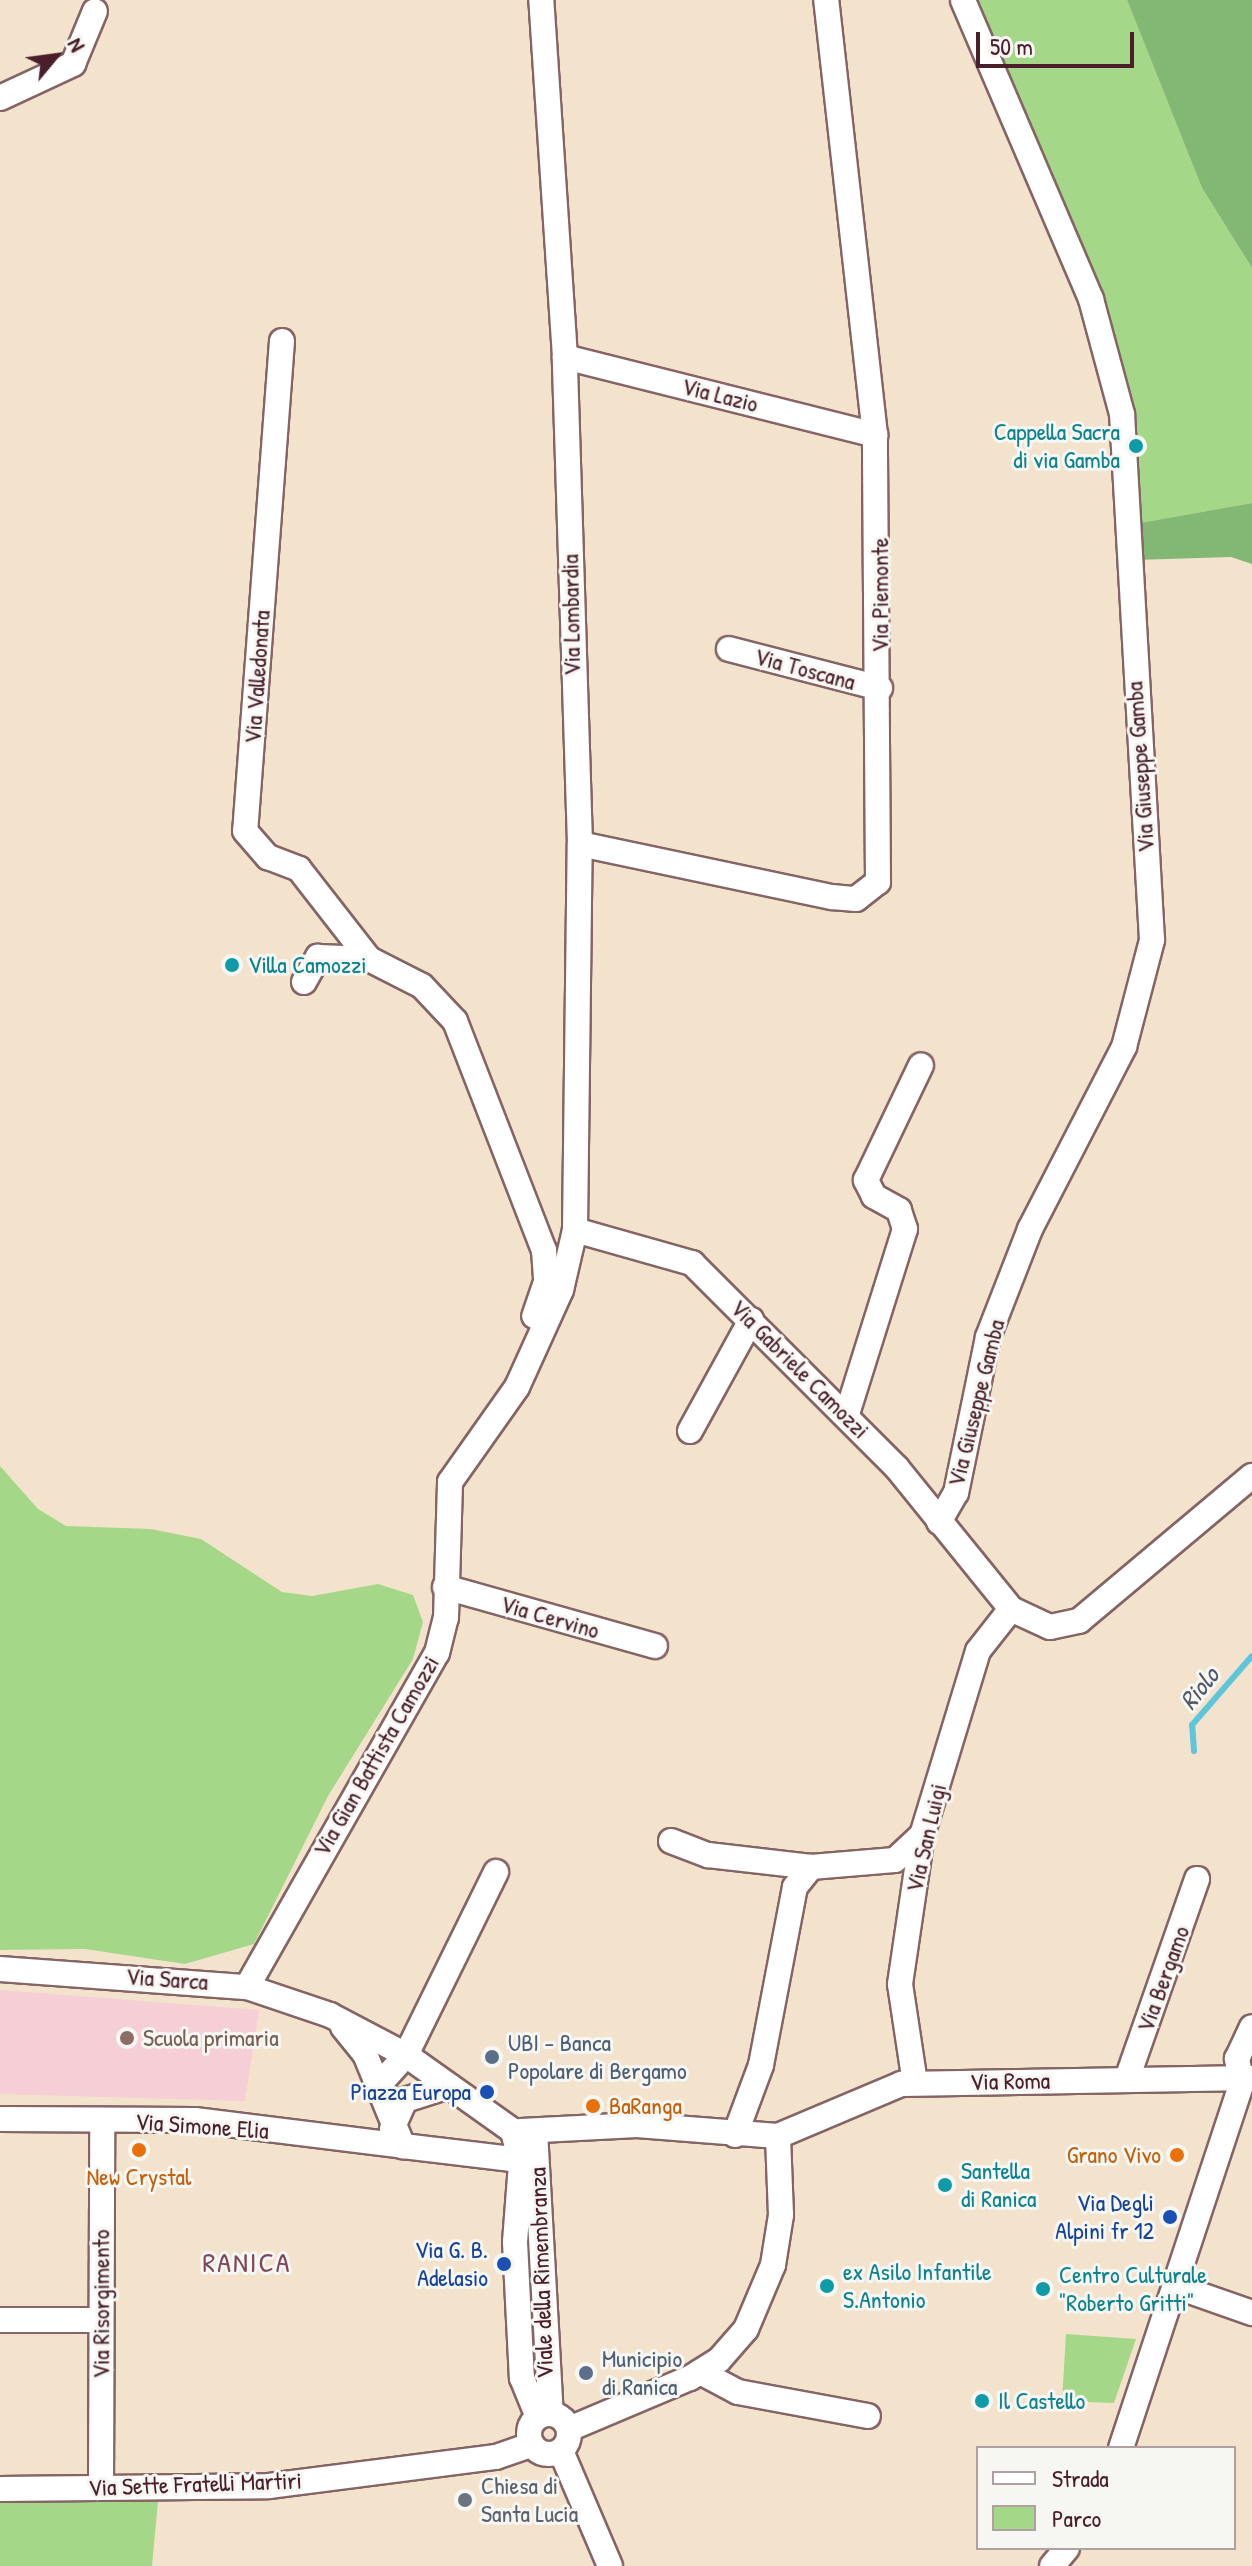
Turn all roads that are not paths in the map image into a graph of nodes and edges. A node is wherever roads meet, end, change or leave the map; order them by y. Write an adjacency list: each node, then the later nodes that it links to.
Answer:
1 (541, 0): 7 (street, Via Lombardia)
2 (826, 0): 8 (street, Via Piemonte)
3 (963, 0): 21 (street, Via Giuseppe Gamba)
4 (95, 11): 5 (street)
5 (0, 98)
6 (282, 341): 12 (street, Via Valledonata)
7 (565, 357): 8 (street, Via Lazio); 11 (street, Via Lombardia)
8 (875, 435): 10 (street, Via Piemonte)
9 (729, 649): 10 (street, Via Toscana)
10 (880, 688): 11 (street, Via Piemonte)
11 (580, 844): 15 (street, Via Lombardia)
12 (369, 959): 13 (street); 17 (street)
13 (304, 982)
14 (921, 1065): 18 (street)
15 (575, 1230): 16 (street, Via Gabriele Camozzi); 17 (street, Via Gian Battista Camozzi)
16 (751, 1320): 18 (street, Via Gabriele Camozzi); 19 (street)
17 (517, 1387): 22 (street, Via Gian Battista Camozzi)
18 (847, 1414): 21 (street, Via Gabriele Camozzi)
19 (690, 1431)
20 (1252, 1476): 23 (street)
21 (939, 1522): 23 (street, Via Gabriele Camozzi)
22 (445, 1587): 24 (street, Via Cervino); 33 (street, Via Gian Battista Camozzi)
23 (1011, 1609): 25 (street, Via San Luigi)
24 (655, 1646)
25 (922, 1835): 27 (street); 31 (street, Via San Luigi)
26 (671, 1841): 28 (street)
27 (895, 1860): 28 (street); 31 (street)
28 (811, 1867): 45 (street)
29 (496, 1872): 36 (street)
30 (1197, 1879): 37 (street, Via Bergamo)
31 (914, 1885): 39 (street, Via San Luigi)
32 (0, 1969): 33 (street, Via Sarca)
33 (247, 1987): 34 (street, Via Sarca)
34 (330, 2015): 36 (street); 40 (street)
35 (1252, 2027): 38 (street)
36 (406, 2055): 40 (street); 41 (street)
37 (1127, 2079): 38 (street, Via Roma); 39 (street, Via Roma)
38 (1247, 2080): 49 (street)
39 (915, 2083): 46 (street, Via Roma)
40 (379, 2085): 47 (street)
41 (449, 2086): 44 (street); 47 (street)
42 (0, 2119): 43 (street, Via Simone Elia)
43 (102, 2121): 47 (street, Via Simone Elia); 52 (street, Via Risorgimento)
44 (524, 2131): 45 (street); 48 (street); 55 (street, Viale della Rimembranza)
45 (735, 2135): 46 (street)
46 (778, 2136): 53 (street)
47 (397, 2138): 48 (street)
48 (520, 2160): 55 (street)
49 (1175, 2286): 50 (street); 56 (street)
50 (1252, 2313)
51 (0, 2320): 52 (street)
52 (100, 2320): 57 (street, Via Risorgimento)
53 (700, 2372): 54 (street); 55 (street)
54 (868, 2416)
55 (555, 2428): 57 (street, Via Sette Fratelli Martiri); 60 (street)
56 (1122, 2446)
57 (101, 2487): 58 (street, Via Sette Fratelli Martiri)
58 (0, 2489)
59 (1065, 2550): 61 (street)
60 (610, 2566)
61 (1052, 2566)

